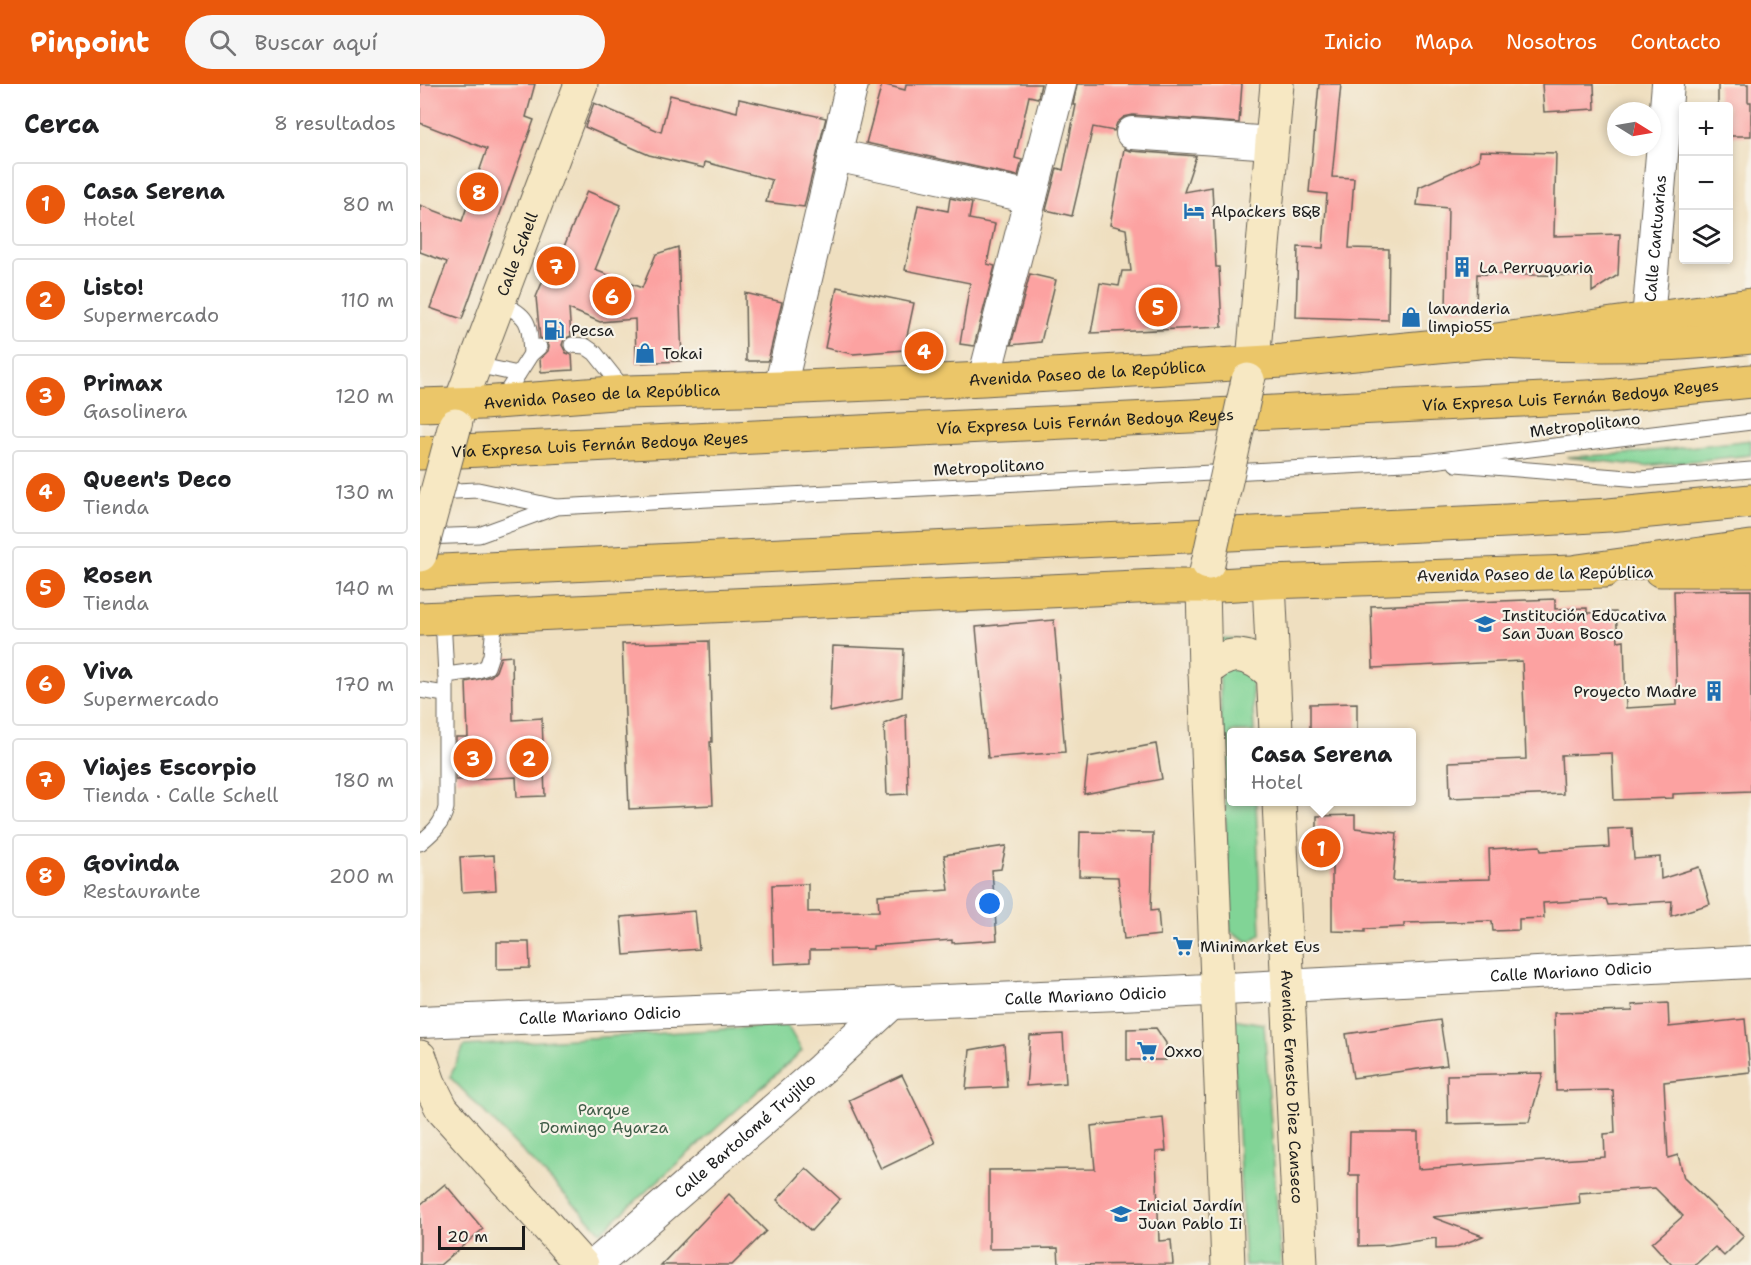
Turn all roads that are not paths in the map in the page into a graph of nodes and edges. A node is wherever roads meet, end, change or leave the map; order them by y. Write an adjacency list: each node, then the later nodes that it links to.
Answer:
1 (581, 84): 10 (street, Calle Schell)
2 (852, 84): 8 (street)
3 (1060, 84): 9 (street)
4 (1277, 84): 7 (street)
5 (1668, 84): 12 (street, Calle Cantuarias)
6 (1132, 133): 7 (street)
7 (1272, 143): 17 (street)
8 (835, 155): 9 (street); 21 (street)
9 (1031, 197): 19 (street)
10 (500, 302): 16 (street, Calle Schell); 18 (lane)
11 (1751, 304): 12 (main road, Avenida Paseo de la República)
12 (1648, 320): 14 (main road, Avenida Paseo de la República)
13 (1751, 337): 14 (main road)
14 (1489, 341): 17 (main road, Avenida Paseo de la República)
15 (572, 345): 22 (lane)
16 (476, 365): 18 (lane); 25 (street, Calle Schell)
17 (1251, 371): 19 (main road, Avenida Paseo de la República); 39 (street, bridge)
18 (518, 374): 23 (lane)
19 (984, 379): 21 (main road, Avenida Paseo de la República)
20 (1751, 381): 27 (main road, Vía Expresa Luis Fernán Bedoya Reyes)
21 (780, 388): 22 (main road, Avenida Paseo de la República)
22 (626, 392): 23 (main road, Avenida Paseo de la República)
23 (501, 402): 25 (main road, Avenida Paseo de la República)
24 (420, 405): 25 (main road, Avenida Paseo de la República)
25 (458, 414): 35 (street, Calle Schell, bridge)
26 (1751, 422): 28 (lane, Metropolitano)
27 (420, 453)
28 (1424, 462): 29 (lane, Metropolitano); 32 (lane, Metropolitano)
29 (1751, 470)
30 (420, 492): 32 (lane, Metropolitano)
31 (1751, 501): 38 (main road)
32 (556, 507): 33 (lane, Metropolitano)
33 (420, 537)
34 (1751, 547): 37 (main road)
35 (420, 555)
36 (1751, 570): 37 (main road, Avenida Paseo de la República)
37 (1578, 571): 40 (main road, Avenida Paseo de la República)
38 (420, 572)
39 (1206, 575): 40 (main road, Avenida Paseo de la República); 41 (main road, Avenida Paseo de la República); 43 (street)
40 (1269, 582): 45 (street)
41 (495, 616): 42 (main road, Avenida Paseo de la República); 44 (lane)
42 (432, 619): 44 (lane)
43 (1205, 672): 45 (street); 53 (street)
44 (446, 675): 47 (lane)
45 (1273, 675): 48 (street)
46 (420, 690): 47 (lane)
47 (445, 694): 50 (lane)
48 (1276, 728)
49 (1279, 806): 52 (street, Avenida Ernesto Diez Canseco)
50 (420, 843)
51 (1751, 962): 52 (street, Calle Mariano Odicio)
52 (1288, 985): 53 (street, Calle Mariano Odicio); 62 (street, Avenida Ernesto Diez Canseco)
53 (1218, 988): 54 (street, Calle Mariano Odicio); 61 (street)
54 (892, 1002): 55 (street, Calle Mariano Odicio); 58 (street, Calle Bartolomé Trujillo)
55 (810, 1005): 56 (street, Calle Mariano Odicio); 58 (street)
56 (420, 1022)
57 (420, 1057): 59 (street)
58 (821, 1069): 60 (street, Calle Bartolomé Trujillo)
59 (582, 1265)
60 (595, 1265)
61 (1228, 1265)
62 (1301, 1265)

